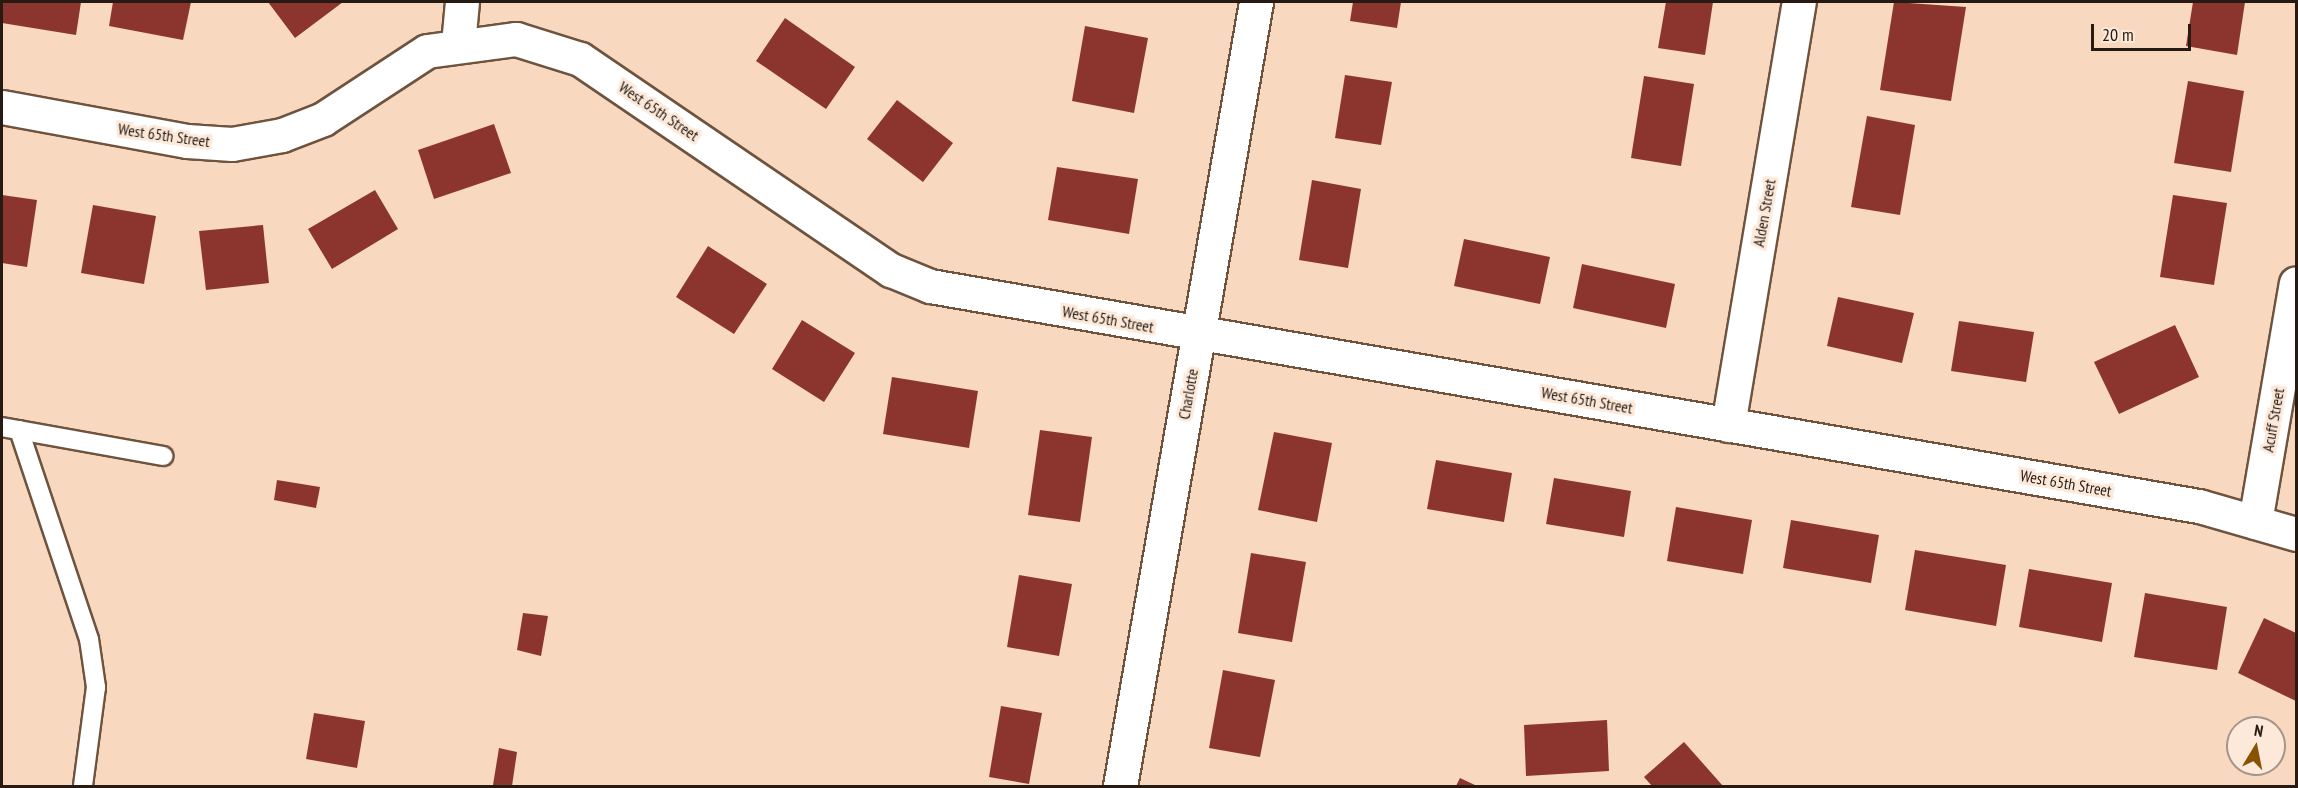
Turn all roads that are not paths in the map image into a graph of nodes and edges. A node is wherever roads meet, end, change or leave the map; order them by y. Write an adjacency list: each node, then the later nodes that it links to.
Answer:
1 (462, 2): 4 (street)
2 (1256, 2): 7 (street, Charlotte)
3 (1799, 2): 8 (street, Alden Street)
4 (458, 44): 5 (street, West 65th Street); 7 (street, West 65th Street)
5 (2, 107)
6 (2296, 283): 11 (street, Acuff Street)
7 (1198, 334): 8 (street, West 65th Street); 14 (street, Charlotte)
8 (1728, 425): 11 (street, West 65th Street)
9 (10, 429): 10 (lane); 13 (lane)
10 (163, 456)
11 (2255, 522): 12 (street, West 65th Street)
12 (2296, 534)
13 (83, 786)
14 (1120, 786)

